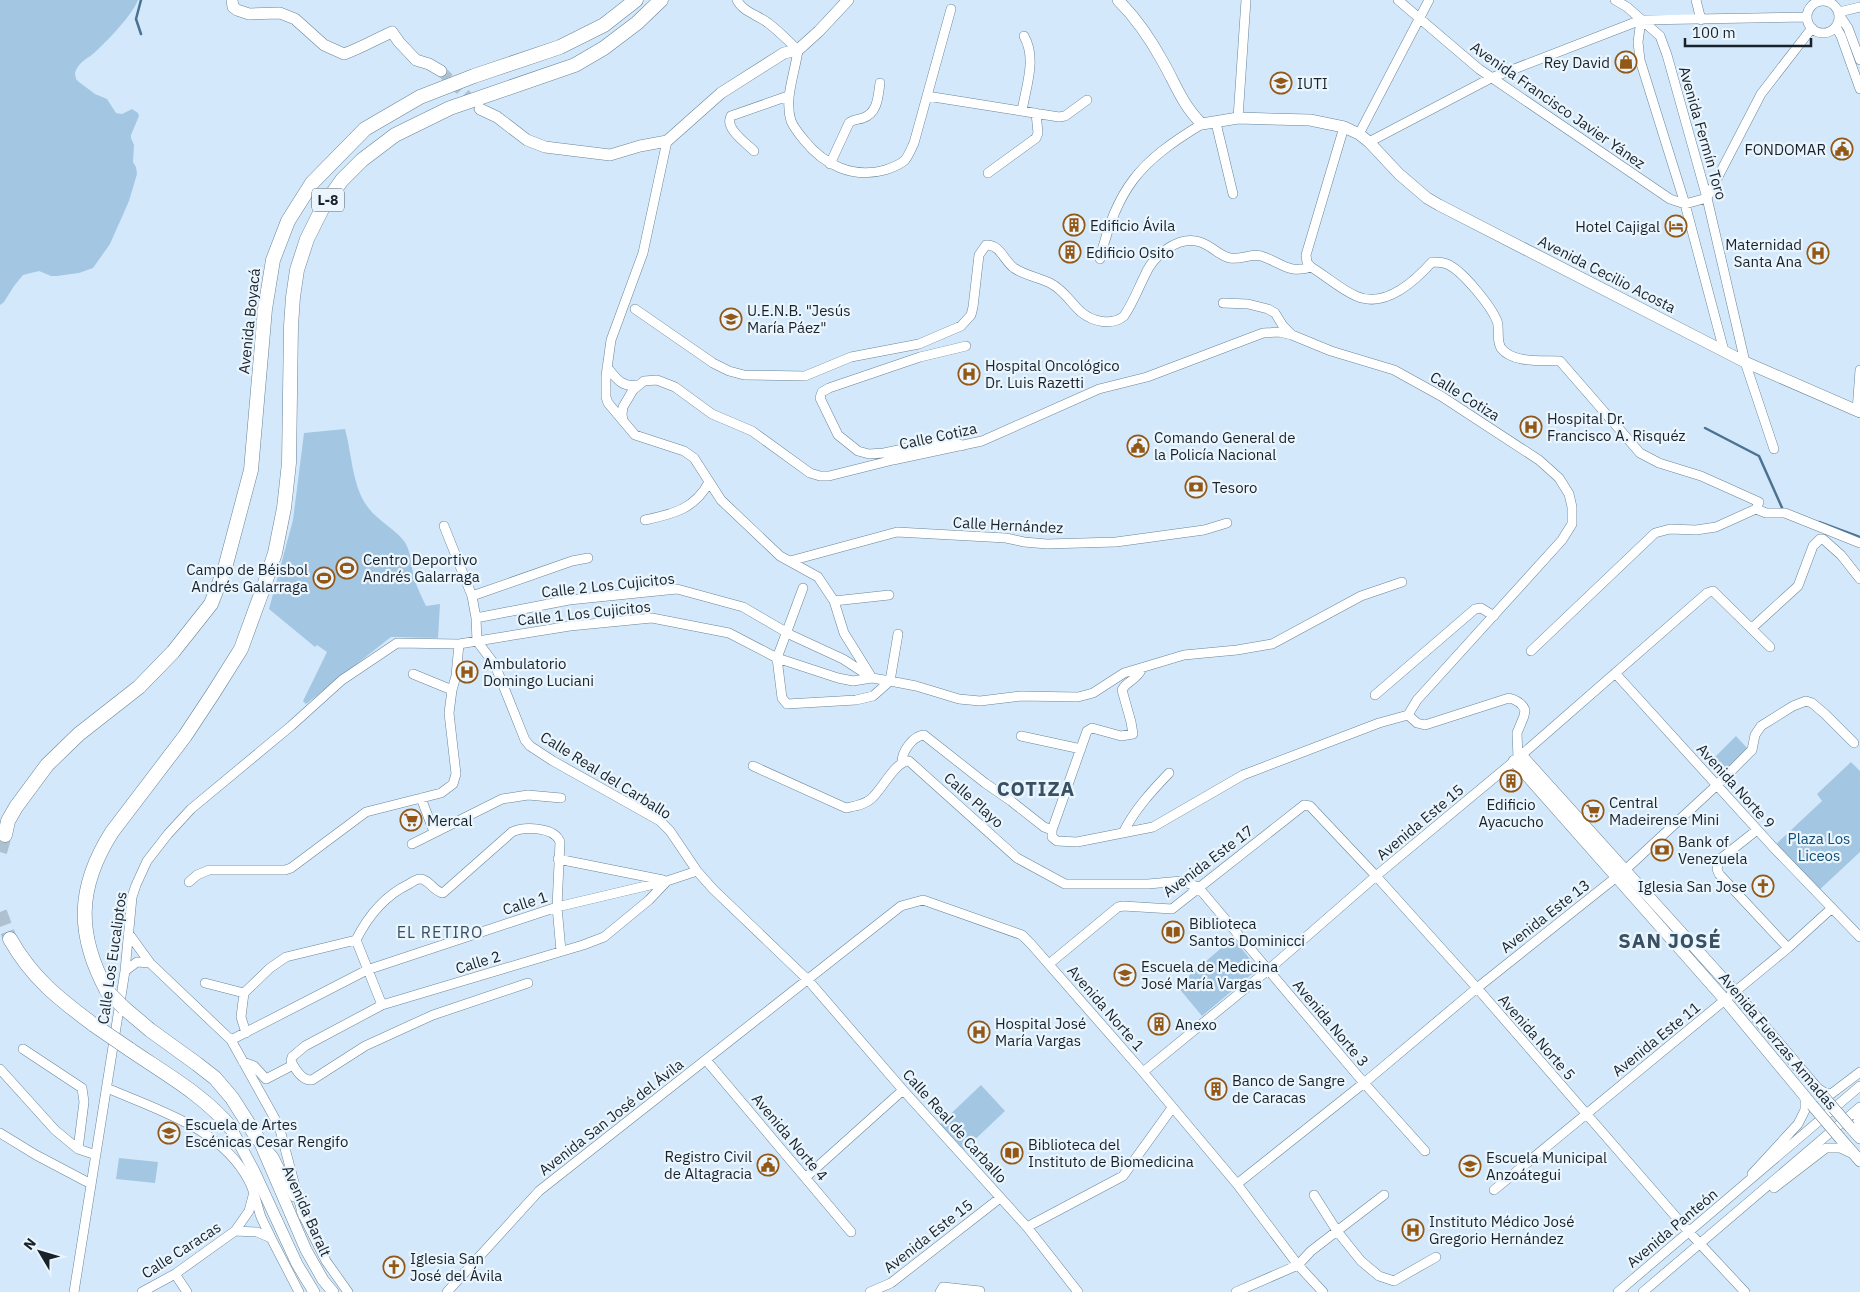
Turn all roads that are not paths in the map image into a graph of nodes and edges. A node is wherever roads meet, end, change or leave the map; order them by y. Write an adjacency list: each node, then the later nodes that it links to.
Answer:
1 (232, 0): 25 (main road)
2 (636, 0): 110 (highway, Avenida Boyacá / L-8)
3 (661, 0): 162 (highway, L-8, bridge)
4 (737, 0): 23 (street)
5 (848, 0): 23 (main road)
6 (1118, 0): 37 (main road)
7 (1246, 0): 35 (street)
8 (1398, 0): 17 (street, Avenida Francisco Javier Yánez)
9 (1429, 0): 17 (street)
10 (1616, 0): 18 (street, Avenida Fermín Toro)
11 (1696, 0): 19 (street)
12 (1815, 1): 15 (street); 16 (street)
13 (1860, 7): 15 (street)
14 (951, 9): 30 (street)
15 (1840, 14): 20 (street); 24 (street)
16 (1807, 17): 19 (street); 21 (street)
17 (1420, 19): 26 (street, Avenida Francisco Javier Yánez); 39 (street)
18 (1641, 20): 19 (street); 26 (street); 46 (street, Avenida Fermín Toro); 47 (street)
19 (1701, 20)
20 (1836, 27): 21 (street); 28 (street)
21 (1812, 28): 46 (street)
22 (1024, 36): 33 (street)
23 (798, 50): 29 (street); 40 (main road)
24 (1860, 60)
25 (441, 71)
26 (1491, 78): 41 (street); 47 (street, Avenida Francisco Javier Yánez)
27 (880, 84): 43 (street)
28 (1860, 89)
29 (788, 96): 42 (street); 43 (street)
30 (927, 96): 33 (street); 43 (street)
31 (1087, 100): 34 (street)
32 (480, 109): 40 (main road)
33 (1022, 111): 34 (street)
34 (1036, 113): 44 (street)
35 (1238, 118): 36 (main road, Avenida Cecilio Acosta); 38 (main road, Avenida Cecilio Acosta)
36 (1216, 123): 37 (main road, Avenida Cecilio Acosta); 45 (street)
37 (1202, 124): 48 (street)
38 (1344, 127): 39 (main road, Avenida Cecilio Acosta); 49 (street)
39 (1359, 134): 41 (main road, Avenida Cecilio Acosta)
40 (667, 141): 56 (street)
41 (1369, 142): 54 (main road, Avenida Cecilio Acosta)
42 (754, 151)
43 (830, 164)
44 (988, 172)
45 (1233, 194)
46 (1707, 198): 47 (street); 55 (street, Avenida Fermín Toro)
47 (1685, 204): 54 (street)
48 (1100, 259)
49 (1311, 267): 51 (street); 64 (street)
50 (1223, 303): 52 (street)
51 (635, 309)
52 (1292, 335): 61 (street, Calle Cotiza); 77 (street, Calle Cotiza)
53 (966, 346): 61 (street)
54 (1724, 351): 55 (main road, Avenida Cecilio Acosta)
55 (1745, 362): 59 (main road, Avenida Cecilio Acosta); 62 (street, Avenida Fermín Toro)
56 (607, 367): 58 (street); 60 (street)
57 (1860, 370): 59 (street)
58 (638, 385): 60 (street); 61 (street, Calle Cotiza)
59 (1859, 412)
60 (623, 421): 63 (street)
61 (962, 446)
62 (1774, 449)
63 (709, 482): 65 (street); 70 (street)
64 (1756, 509): 68 (street); 85 (street)
65 (645, 520)
66 (1227, 523): 70 (street, Calle Hernández)
67 (444, 526): 75 (street)
68 (1860, 543)
69 (588, 558): 75 (street)
70 (790, 561): 76 (street)
71 (1860, 579): 79 (street)
72 (1402, 582): 87 (street)
73 (803, 588): 80 (street)
74 (889, 594): 76 (street)
75 (472, 596): 78 (street)
76 (834, 601): 90 (street)
77 (1494, 616): 93 (street); 94 (street, Calle Cotiza)
78 (476, 618): 80 (street, Calle 2 Los Cujicitos); 82 (street)
79 (1752, 628): 84 (street); 88 (street, Avenida Este 15)
80 (787, 633): 86 (street); 90 (street, Calle 2 Los Cujicitos)
81 (898, 634): 91 (street)
82 (477, 641): 83 (street, Calle Los Eucaliptos); 86 (street, Calle 1 Los Cujicitos); 113 (street, Calle Real del Carballo)
83 (459, 644): 92 (street); 121 (street, Calle Los Eucaliptos)
84 (1770, 648)
85 (1531, 651)
86 (777, 658): 90 (street, Calle 1 Los Cujicitos); 91 (street)
87 (1142, 668): 91 (street); 97 (street)
88 (1615, 673): 98 (street, Avenida Este 15); 102 (street, Avenida Norte 9)
89 (413, 674): 92 (street)
90 (872, 678): 91 (street)
91 (890, 681)
92 (452, 690): 103 (street)
93 (1375, 694)
94 (1408, 715): 98 (street); 109 (street)
95 (1021, 736): 97 (street)
96 (1854, 743): 102 (street, Avenida Este 13)
97 (1080, 749): 106 (street)
98 (1518, 758): 114 (main road, Avenida Fuerzas Armadas); 115 (street, Avenida Este 15)
99 (902, 762): 100 (street); 106 (street); 118 (street, Calle Playo)
100 (753, 766)
101 (1169, 773): 109 (street)
102 (1717, 785): 107 (street, Avenida Norte 9); 114 (street, Avenida Este 13)
103 (421, 798): 108 (street); 117 (street)
104 (561, 798): 108 (street)
105 (1304, 805): 115 (street, Avenida Norte 5); 118 (street, Avenida Este 17)
106 (1052, 830): 109 (street)
107 (1757, 830): 120 (street, Avenida Norte 9); 125 (street)
108 (434, 832): 111 (street)
109 (1123, 833)
110 (5, 835)
111 (412, 844)
112 (558, 859): 116 (street); 119 (street); 124 (street)
113 (697, 871): 116 (street, Calle 1); 132 (street, Calle Real del Carballo)
114 (1620, 874): 135 (street, Avenida Este 13); 136 (main road, Avenida Fuerzas Armadas); 138 (main road, Avenida Fuerzas Armadas)
115 (1376, 876): 130 (street, Avenida Este 15); 135 (street, Avenida Norte 5)
116 (667, 881): 119 (street, Calle 1); 126 (street, Calle 2)
117 (189, 882)
118 (1198, 887): 128 (street, Avenida Este 17); 130 (street, Avenida Norte 3)
119 (557, 907): 126 (street); 129 (street, Calle 1)
120 (1832, 908): 122 (street, Avenida Norte 9); 125 (street, Avenida Este 11)
121 (130, 934): 127 (street); 131 (street, Calle Los Eucaliptos)
122 (1860, 937)
123 (10, 939): 159 (highway, bridge)
124 (356, 940): 129 (street); 137 (street)
125 (1788, 948): 136 (street, Avenida Este 11)
126 (561, 951): 139 (street, Calle 2)
127 (150, 963): 131 (street); 141 (street)
128 (1049, 964): 132 (street, Avenida Norte 1); 147 (street, Avenida Norte 1)
129 (368, 970): 139 (street); 140 (street, Calle 1)
130 (1268, 970): 147 (street, Avenida Este 15); 149 (street, Avenida Norte 3)
131 (125, 971): 151 (street, Calle Los Eucaliptos)
132 (808, 980): 143 (street, Avenida San José del Ávila); 152 (street, Calle Real de Carballo)
133 (205, 983): 137 (street)
134 (528, 984): 145 (street)
135 (1476, 988): 149 (street, Avenida Este 13); 157 (street, Avenida Norte 5)
136 (1734, 992): 138 (street, Avenida Este 11); 153 (main road, Avenida Fuerzas Armadas)
137 (244, 993): 140 (street)
138 (1725, 1000): 154 (main road, Avenida Fuerzas Armadas); 157 (street, Avenida Este 11)
139 (382, 1005): 145 (street, Calle 2)
140 (246, 1033): 141 (street, Calle 1)
141 (231, 1040): 144 (street)
142 (23, 1049): 163 (street)
143 (706, 1060): 167 (street, Avenida Norte 4); 196 (street, Avenida San José del Ávila)
144 (243, 1062): 145 (street, Calle 2); 177 (street)
145 (292, 1063)
146 (0, 1069): 163 (street)
147 (1143, 1072): 156 (street, Avenida Norte 1)
148 (1860, 1072): 153 (street)
149 (1364, 1083): 164 (street, Avenida Norte 3); 170 (street, Avenida Este 13)
150 (1860, 1086): 171 (street, Avenida Panteón)
151 (107, 1088): 165 (street, Calle Los Eucaliptos); 168 (street)
152 (903, 1090): 167 (street); 175 (street, Calle Real de Carballo)
153 (1819, 1092): 161 (main road, Avenida Fuerzas Armadas, bridge)
154 (1808, 1101): 166 (main road, Avenida Fuerzas Armadas, bridge); 171 (street, Avenida Panteón)
155 (1860, 1107): 176 (street, Avenida Panteón)
156 (1172, 1108): 170 (street, Avenida Norte 1); 178 (street)
157 (1586, 1114): 172 (street, Avenida Este 11); 182 (street, Avenida Norte 5)
158 (1860, 1115): 161 (street)
159 (231, 1128): 193 (main road, Avenida Baralt)
160 (0, 1133): 169 (street)
161 (1856, 1133)
162 (258, 1139): 177 (street, Avenida Baralt); 194 (main road, Avenida Baralt)
163 (78, 1149): 165 (street)
164 (1425, 1152)
165 (96, 1155): 169 (street, Calle Los Eucaliptos)
166 (1857, 1158): 176 (street, Avenida Panteón)
167 (806, 1177): 181 (street, Avenida Norte 4)
168 (249, 1181): 179 (street, Calle Caracas); 183 (street)
169 (91, 1184): 189 (street, Calle Los Eucaliptos)
170 (1237, 1184): 186 (street, Avenida Norte 1)
171 (1744, 1186): 182 (street, Avenida Panteón)
172 (1494, 1190)
173 (1314, 1195): 180 (street)
174 (1384, 1195): 180 (street)
175 (1000, 1198): 178 (street, Calle Real de Carballo); 197 (street, Avenida Este 15)
176 (1754, 1198): 184 (street, Avenida Panteón)
177 (303, 1216): 195 (street, Avenida Baralt)
178 (1027, 1227): 199 (street, Calle Real de Carballo)
179 (235, 1231): 183 (street); 187 (street, Calle Caracas)
180 (1337, 1231): 185 (street); 186 (street)
181 (851, 1232)
182 (1689, 1232): 184 (street, Avenida Norte 5); 202 (street, Avenida Panteón)
183 (271, 1238): 192 (street)
184 (1700, 1244): 203 (street, Avenida Panteón); 204 (street, Avenida Norte 5)
185 (1436, 1257)
186 (1298, 1265): 200 (street); 201 (street, Avenida Norte 1)
187 (175, 1274): 190 (street, Calle Caracas); 191 (street)
188 (980, 1291): 198 (street)
189 (74, 1292)
190 (142, 1292)
191 (188, 1292)
192 (300, 1292)
193 (314, 1292)
194 (333, 1292)
195 (348, 1292)
196 (447, 1292)
197 (870, 1292)
198 (940, 1292)
199 (1078, 1292)
200 (1236, 1292)
201 (1323, 1292)
202 (1618, 1292)
203 (1643, 1292)
204 (1745, 1292)

